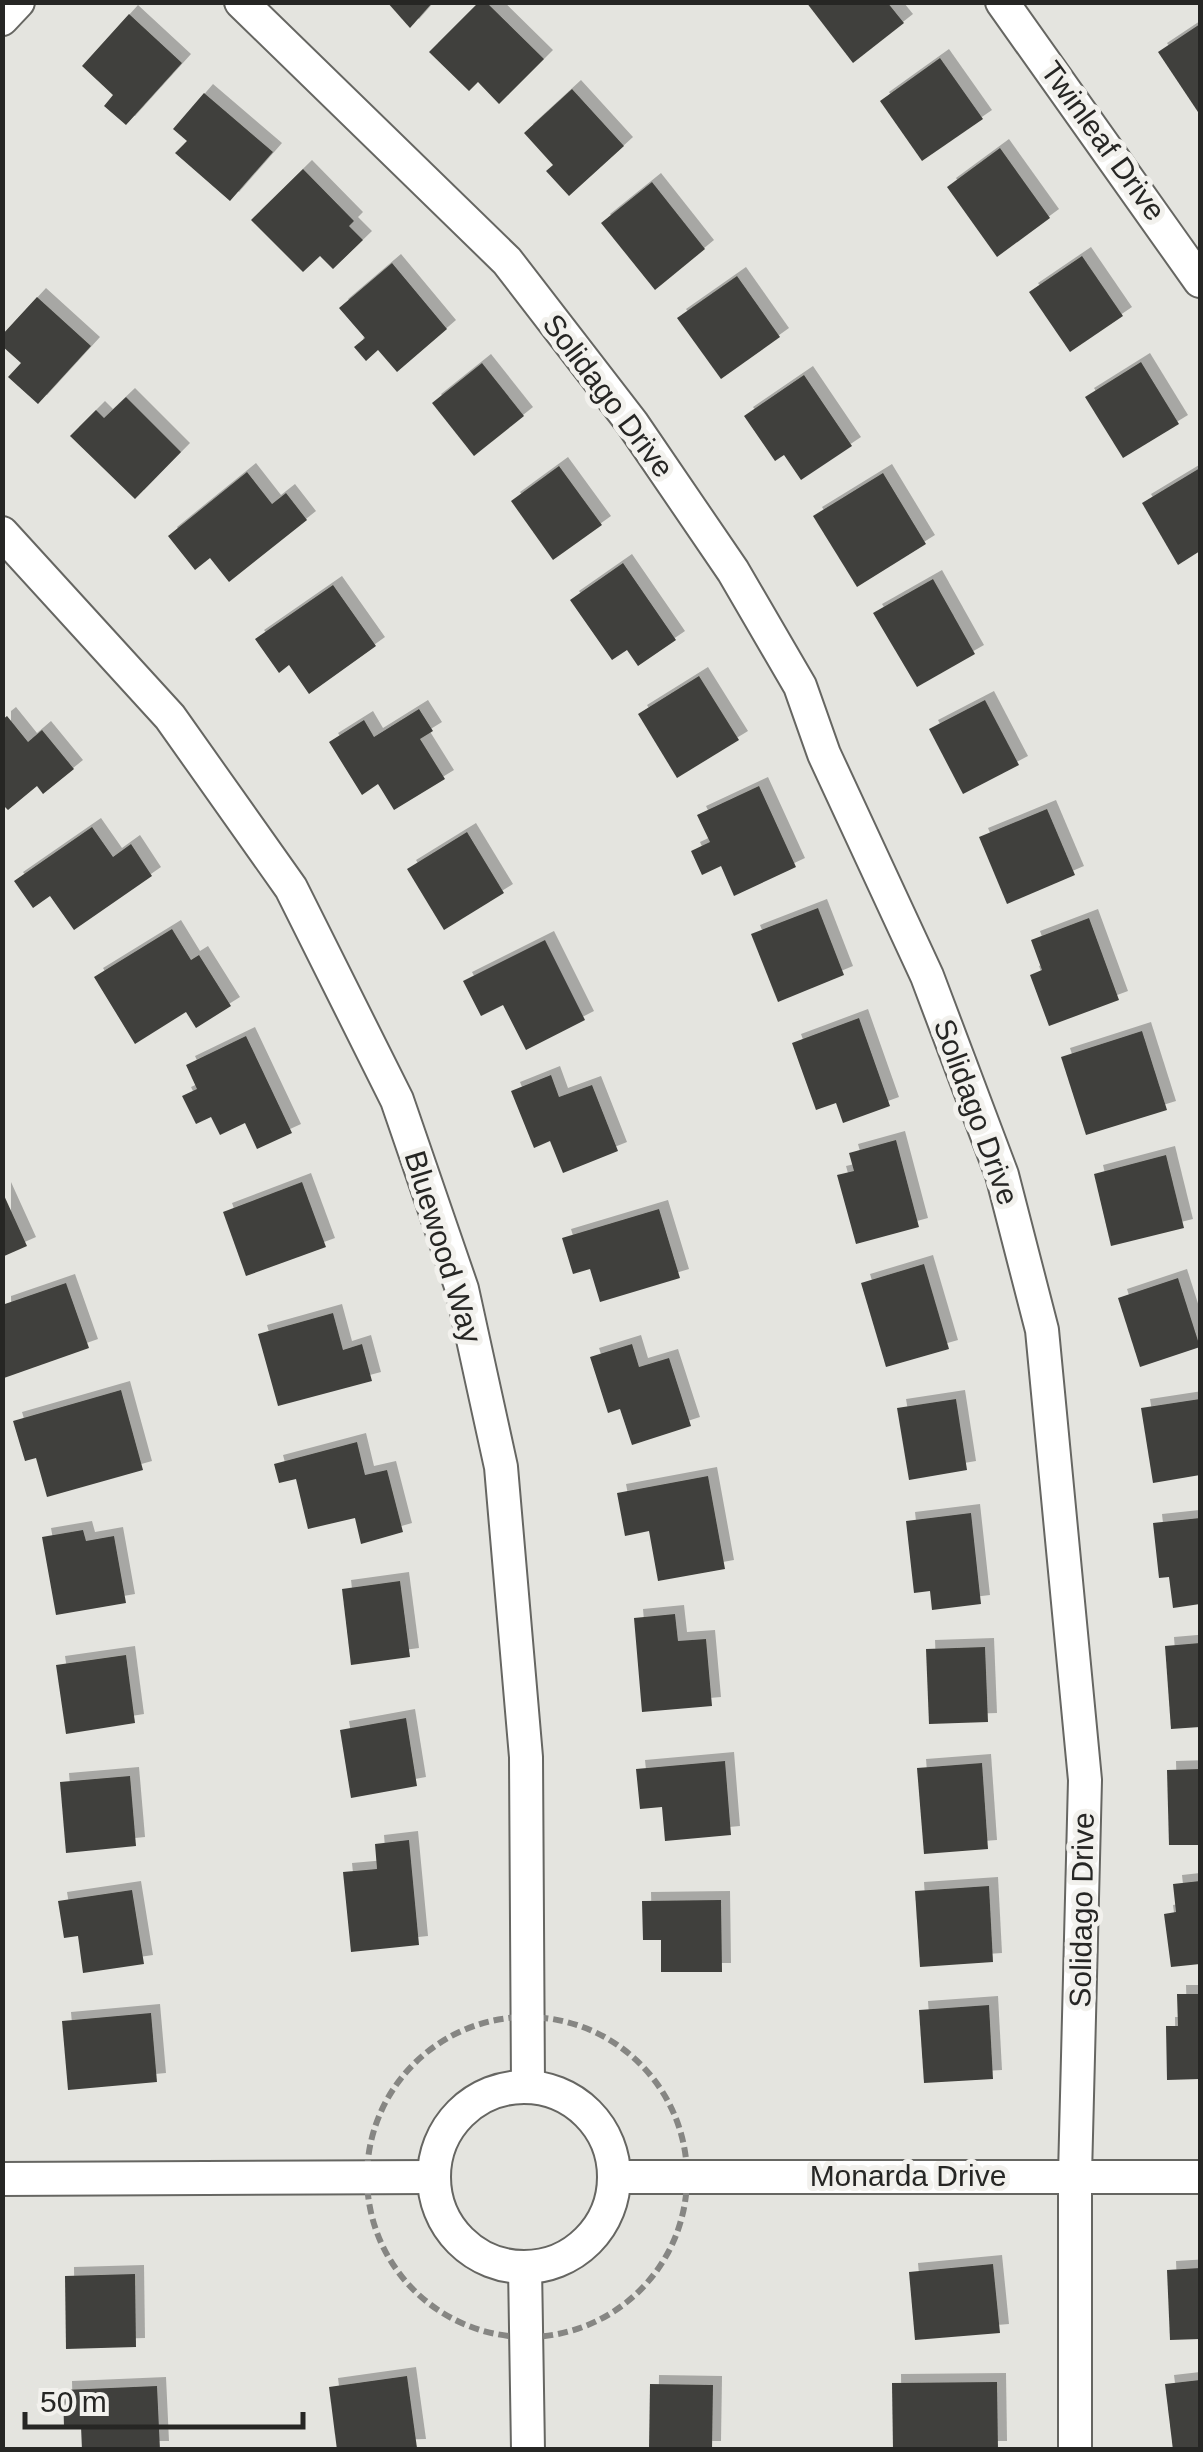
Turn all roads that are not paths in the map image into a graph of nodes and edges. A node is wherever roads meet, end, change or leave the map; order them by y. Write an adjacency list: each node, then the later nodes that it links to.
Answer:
1 (18, 2): 4 (street)
2 (241, 2): 8 (street, Solidago Drive)
3 (1002, 2): 5 (street, Twinleaf Drive)
4 (2, 19)
5 (1200, 281)
6 (2, 534): 7 (street, Bluewood Way)
7 (528, 2087): 9 (street); 11 (street)
8 (1075, 2175): 10 (street, Monarda Drive); 11 (street, Monarda Drive); 15 (street, Solidago Drive)
9 (433, 2177): 12 (street); 13 (street)
10 (1200, 2177)
11 (615, 2178): 13 (street)
12 (2, 2179)
13 (525, 2266): 14 (street)
14 (528, 2450)
15 (1075, 2450)

